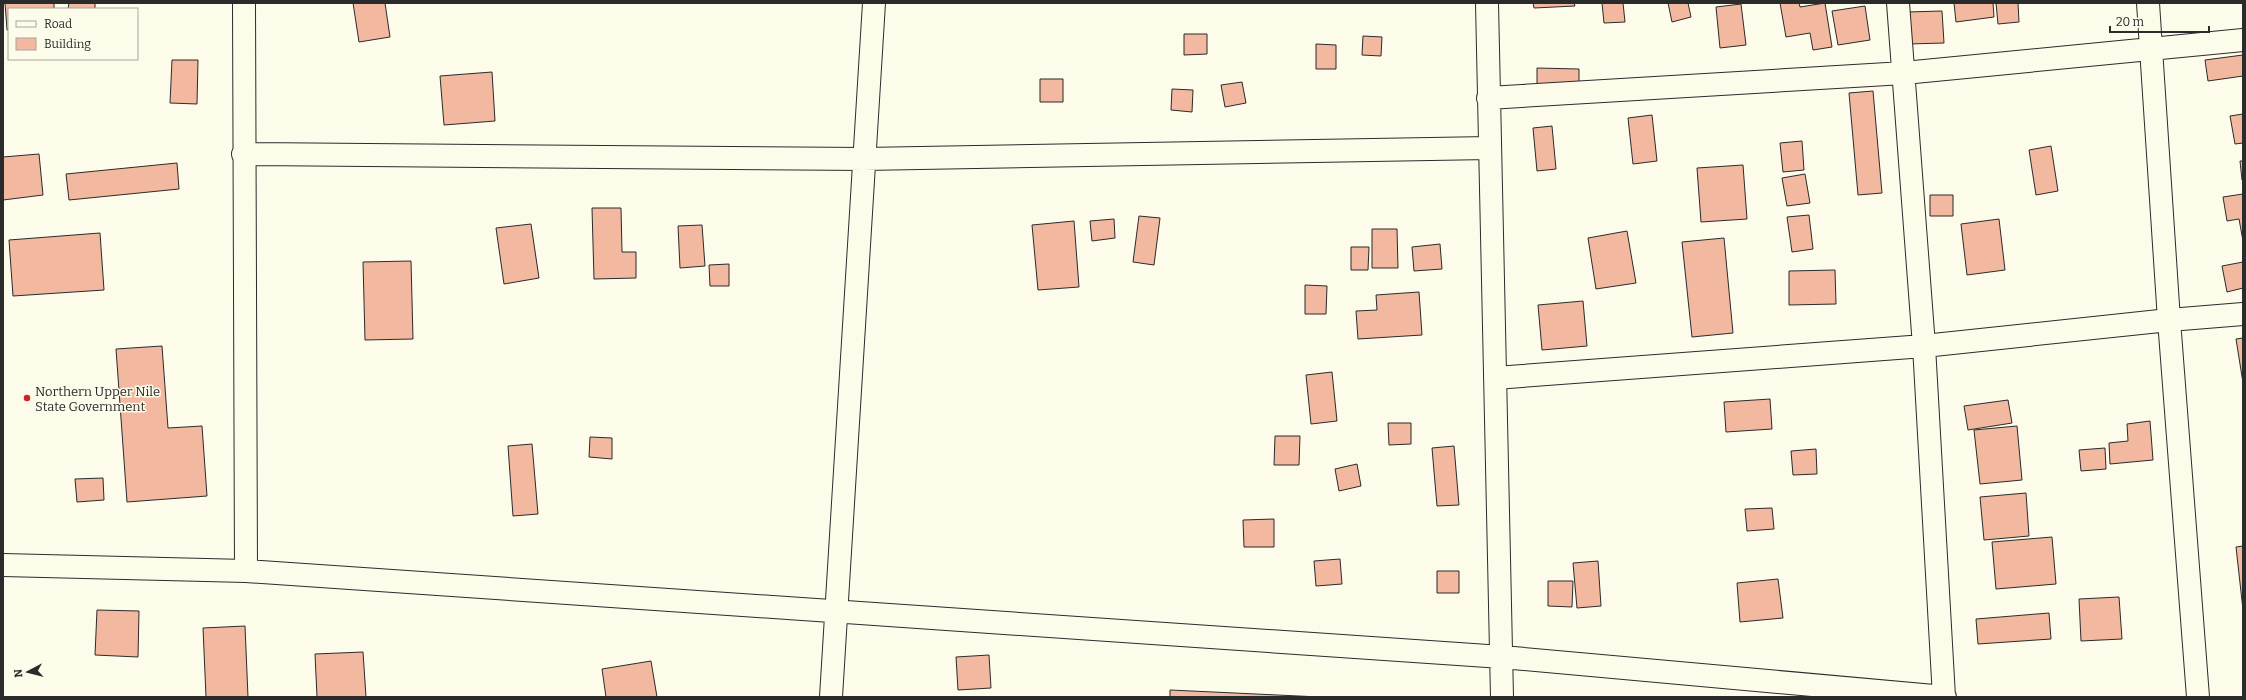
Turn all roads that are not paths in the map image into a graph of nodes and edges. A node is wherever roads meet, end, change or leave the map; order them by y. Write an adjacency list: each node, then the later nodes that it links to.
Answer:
1 (244, 3): 11 (street)
2 (874, 3): 12 (street)
3 (1486, 3): 9 (street)
4 (1898, 3): 8 (street)
5 (2148, 3): 7 (street)
6 (2243, 40): 7 (street)
7 (2151, 50): 8 (street); 14 (street)
8 (1904, 73): 9 (street); 15 (street)
9 (1488, 98): 10 (street)
10 (1489, 148): 12 (street); 16 (street)
11 (243, 154): 12 (street); 18 (street)
12 (864, 159): 19 (street)
13 (2243, 314): 14 (street)
14 (2169, 320): 15 (street); 24 (street)
15 (1924, 346): 16 (street); 23 (street)
16 (1495, 378): 20 (street)
17 (3, 565): 18 (street)
18 (246, 571): 19 (street)
19 (838, 610): 20 (street); 21 (street)
20 (1502, 657): 22 (street); 23 (street)
21 (831, 697)
22 (1502, 697)
23 (1944, 697)
24 (2198, 697)

